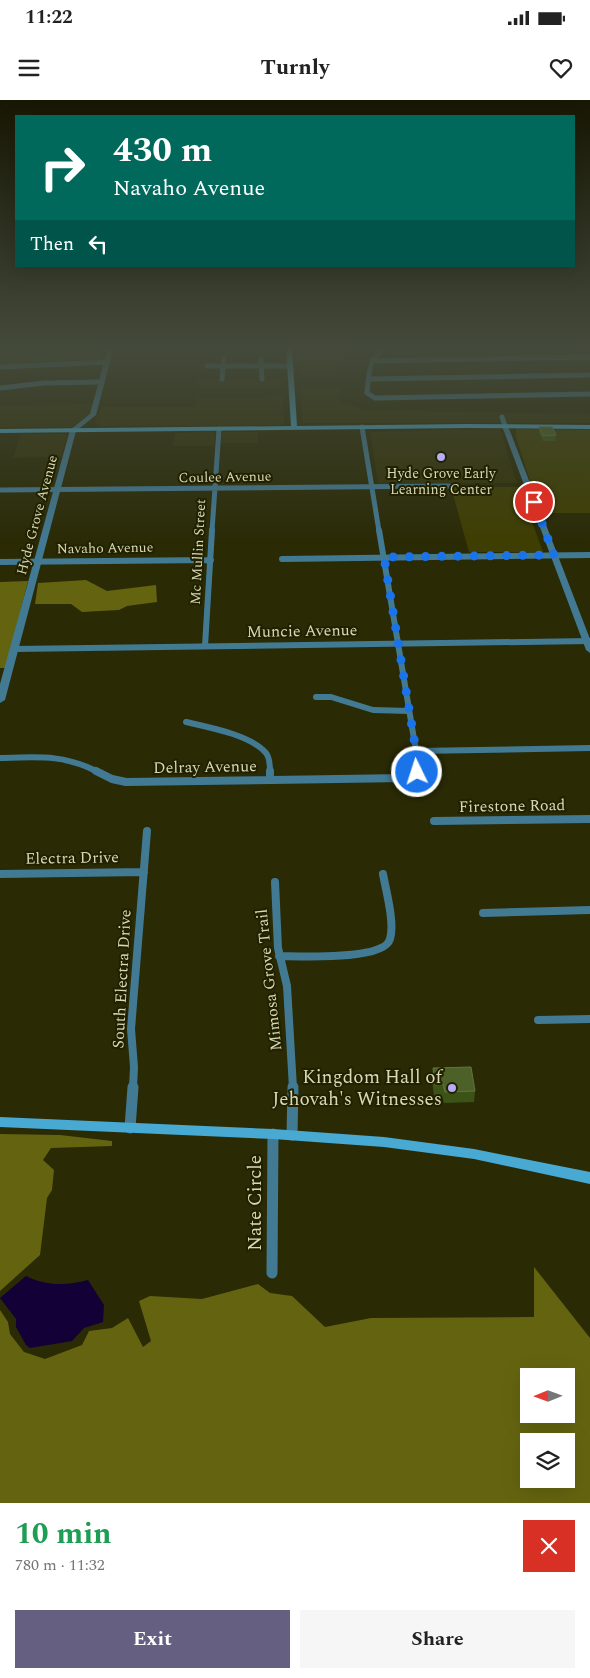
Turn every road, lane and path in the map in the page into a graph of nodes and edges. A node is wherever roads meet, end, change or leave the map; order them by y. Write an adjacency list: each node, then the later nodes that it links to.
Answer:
1 (93, 412): 4 (street)
2 (293, 412): 9 (main road)
3 (502, 417): 5 (street)
4 (91, 418): 10 (street); 11 (street)
5 (505, 426): 6 (main road); 7 (main road); 18 (street)
6 (362, 427): 9 (main road); 14 (street)
7 (590, 427)
8 (219, 428): 9 (main road); 11 (main road); 15 (street, Mc Mullin Street)
9 (294, 428)
10 (73, 430): 11 (main road); 12 (main road); 17 (street, Hyde Grove Avenue)
11 (104, 430)
12 (0, 431)
13 (449, 486): 14 (street, Coulee Avenue)
14 (371, 487): 15 (street, Coulee Avenue); 20 (street)
15 (214, 488): 17 (street, Coulee Avenue); 22 (street, Mc Mullin Street)
16 (0, 490): 17 (street, Coulee Avenue)
17 (56, 490): 24 (street, Hyde Grove Avenue)
18 (554, 555): 19 (street); 20 (street); 25 (street)
19 (590, 555)
20 (384, 557): 21 (street); 26 (street)
21 (282, 559)
22 (211, 560): 24 (street, Navaho Avenue); 27 (street, Mc Mullin Street)
23 (0, 562): 24 (street, Navaho Avenue)
24 (37, 562): 28 (street, Hyde Grove Avenue)
25 (588, 641): 26 (street, Muncie Avenue); 29 (street)
26 (398, 644): 27 (street, Muncie Avenue); 32 (street)
27 (205, 646): 28 (street, Muncie Avenue)
28 (14, 649): 30 (street, Hyde Grove Avenue)
29 (590, 650)
30 (0, 696)
31 (316, 697): 32 (street)
32 (409, 710): 35 (street)
33 (186, 722): 37 (street)
34 (590, 748): 35 (street)
35 (416, 751): 37 (street, Delray Avenue)
36 (0, 758): 37 (street, Delray Avenue)
37 (270, 780)
38 (590, 819): 39 (street, Firestone Road)
39 (434, 821)
40 (147, 832): 41 (street, South Electra Drive)
41 (144, 872): 42 (street, Electra Drive); 51 (street, South Electra Drive)
42 (0, 874)
43 (383, 874): 47 (street)
44 (275, 882): 47 (street, Mimosa Grove Trail)
45 (590, 910): 46 (street)
46 (483, 913)
47 (279, 956): 53 (street, Mimosa Grove Trail)
48 (590, 1019): 49 (street)
49 (538, 1020)
50 (0, 1122): 51 (main road)
51 (130, 1128): 52 (main road)
52 (273, 1134): 53 (main road); 55 (street, Nate Circle)
53 (292, 1135): 54 (main road)
54 (590, 1178)
55 (272, 1273)

